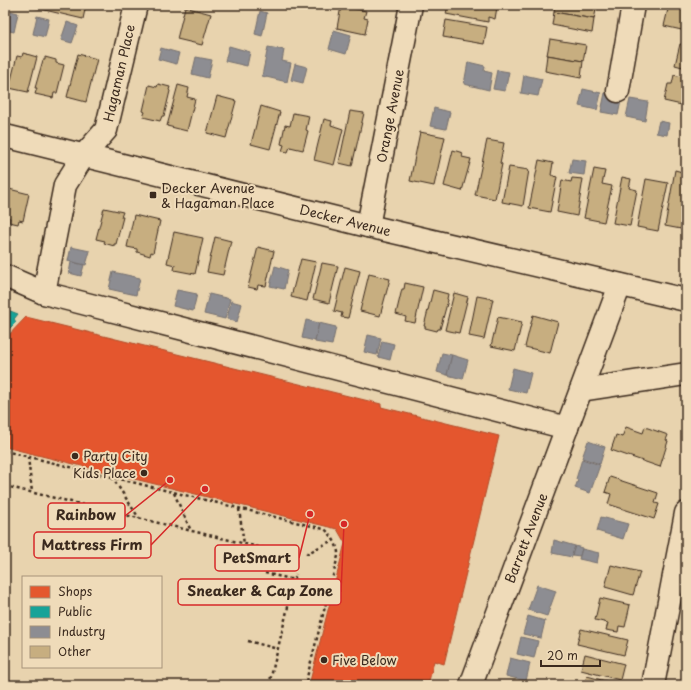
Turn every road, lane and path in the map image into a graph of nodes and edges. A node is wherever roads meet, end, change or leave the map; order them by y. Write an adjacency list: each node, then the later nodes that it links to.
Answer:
1 (136, 5): 6 (street, Hagaman Place)
2 (411, 5): 7 (street, Orange Avenue)
3 (633, 5): 4 (street)
4 (618, 91)
5 (5, 136): 6 (street, Decker Avenue)
6 (84, 155): 7 (street, Decker Avenue); 10 (street, Hagaman Place)
7 (368, 226): 9 (street, Decker Avenue)
8 (5, 276): 10 (street)
9 (620, 285): 11 (street, Decker Avenue); 13 (street, Barrett Avenue)
10 (44, 293): 14 (street)
11 (686, 300)
12 (686, 374): 13 (street)
13 (581, 390): 14 (street, Barrett Avenue)
14 (567, 428): 36 (street, Barrett Avenue)
15 (5, 451): 16 (path)
16 (28, 457): 17 (path); 19 (path)
17 (112, 477): 20 (path); 23 (path)
18 (5, 486): 19 (path)
19 (32, 492): 23 (path)
20 (174, 493): 21 (path); 24 (path)
21 (239, 509): 25 (path); 26 (path)
22 (686, 513): 37 (street)
23 (139, 518): 24 (path)
24 (192, 531): 26 (path)
25 (333, 540): 28 (path); 35 (path)
26 (244, 544): 27 (path)
27 (271, 550)
28 (306, 554)
29 (265, 572): 31 (path)
30 (296, 574): 31 (path)
31 (295, 580): 33 (path)
32 (248, 641): 33 (path)
33 (278, 649): 34 (path)
34 (269, 685)
35 (305, 685)
36 (471, 685)
37 (652, 685)

